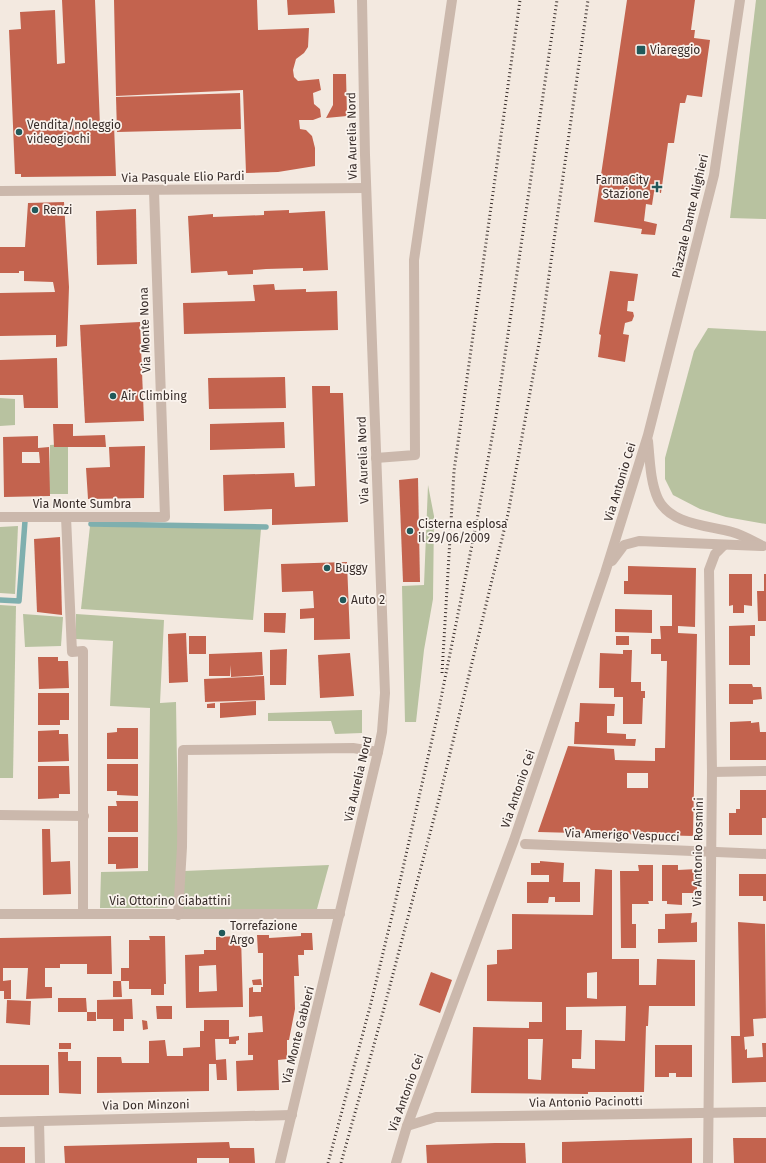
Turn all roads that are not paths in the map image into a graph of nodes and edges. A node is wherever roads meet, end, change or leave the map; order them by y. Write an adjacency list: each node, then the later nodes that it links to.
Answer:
1 (362, 0): 4 (street, Via Aurelia Nord)
2 (452, 0): 8 (street)
3 (740, 0): 7 (street, Piazzale Dante Alighieri)
4 (366, 188): 6 (street, Via Pasquale Elio Pardi); 8 (street, Via Aurelia Nord)
5 (0, 191): 6 (street, Via Pasquale Elio Pardi)
6 (154, 191): 10 (street, Via Monte Nona)
7 (648, 435): 13 (street); 14 (street, Via Antonio Cei)
8 (376, 458): 15 (street, Via Aurelia Nord)
9 (66, 517): 10 (street, Via Monte Sumbra); 11 (street, Via Monte Sumbra); 19 (street)
10 (165, 517)
11 (0, 518)
12 (724, 545): 13 (street); 14 (street); 17 (street, Via Antonio Rosmini)
13 (764, 546)
14 (605, 573): 32 (street, Via Antonio Cei)
15 (378, 752): 25 (street, Via Aurelia Nord); 26 (street)
16 (766, 771): 17 (street)
17 (712, 772): 21 (street, Via Antonio Rosmini)
18 (0, 815): 19 (street)
19 (84, 816): 23 (street)
20 (525, 844): 21 (street, Via Amerigo Vespucci)
21 (712, 852): 22 (street, Via Amerigo Vespucci); 28 (street, Via Antonio Rosmini)
22 (766, 854)
23 (83, 913): 24 (street, Via Ottorino Ciabattini); 26 (street, Via Ottorino Ciabattini)
24 (0, 914)
25 (340, 914): 26 (street, Via Ottorino Ciabattini); 29 (street, Via Monte Gabberi)
26 (178, 915)
27 (766, 1112): 28 (street, Via Antonio Pacinotti)
28 (708, 1113): 32 (street, Via Antonio Pacinotti); 38 (street, Via Antonio Rosmini)
29 (292, 1115): 30 (street, Via Don Minzoni); 35 (street, Via Monte Gabberi)
30 (39, 1121): 31 (street, Via Don Minzoni); 34 (street)
31 (0, 1122)
32 (407, 1126): 33 (street, Via Antonio Cei)
33 (400, 1148): 36 (street, Via Antonio Cei); 37 (street, Via Antonio Cei)
34 (40, 1163)
35 (280, 1163)
36 (396, 1163)
37 (400, 1163)
38 (708, 1163)

